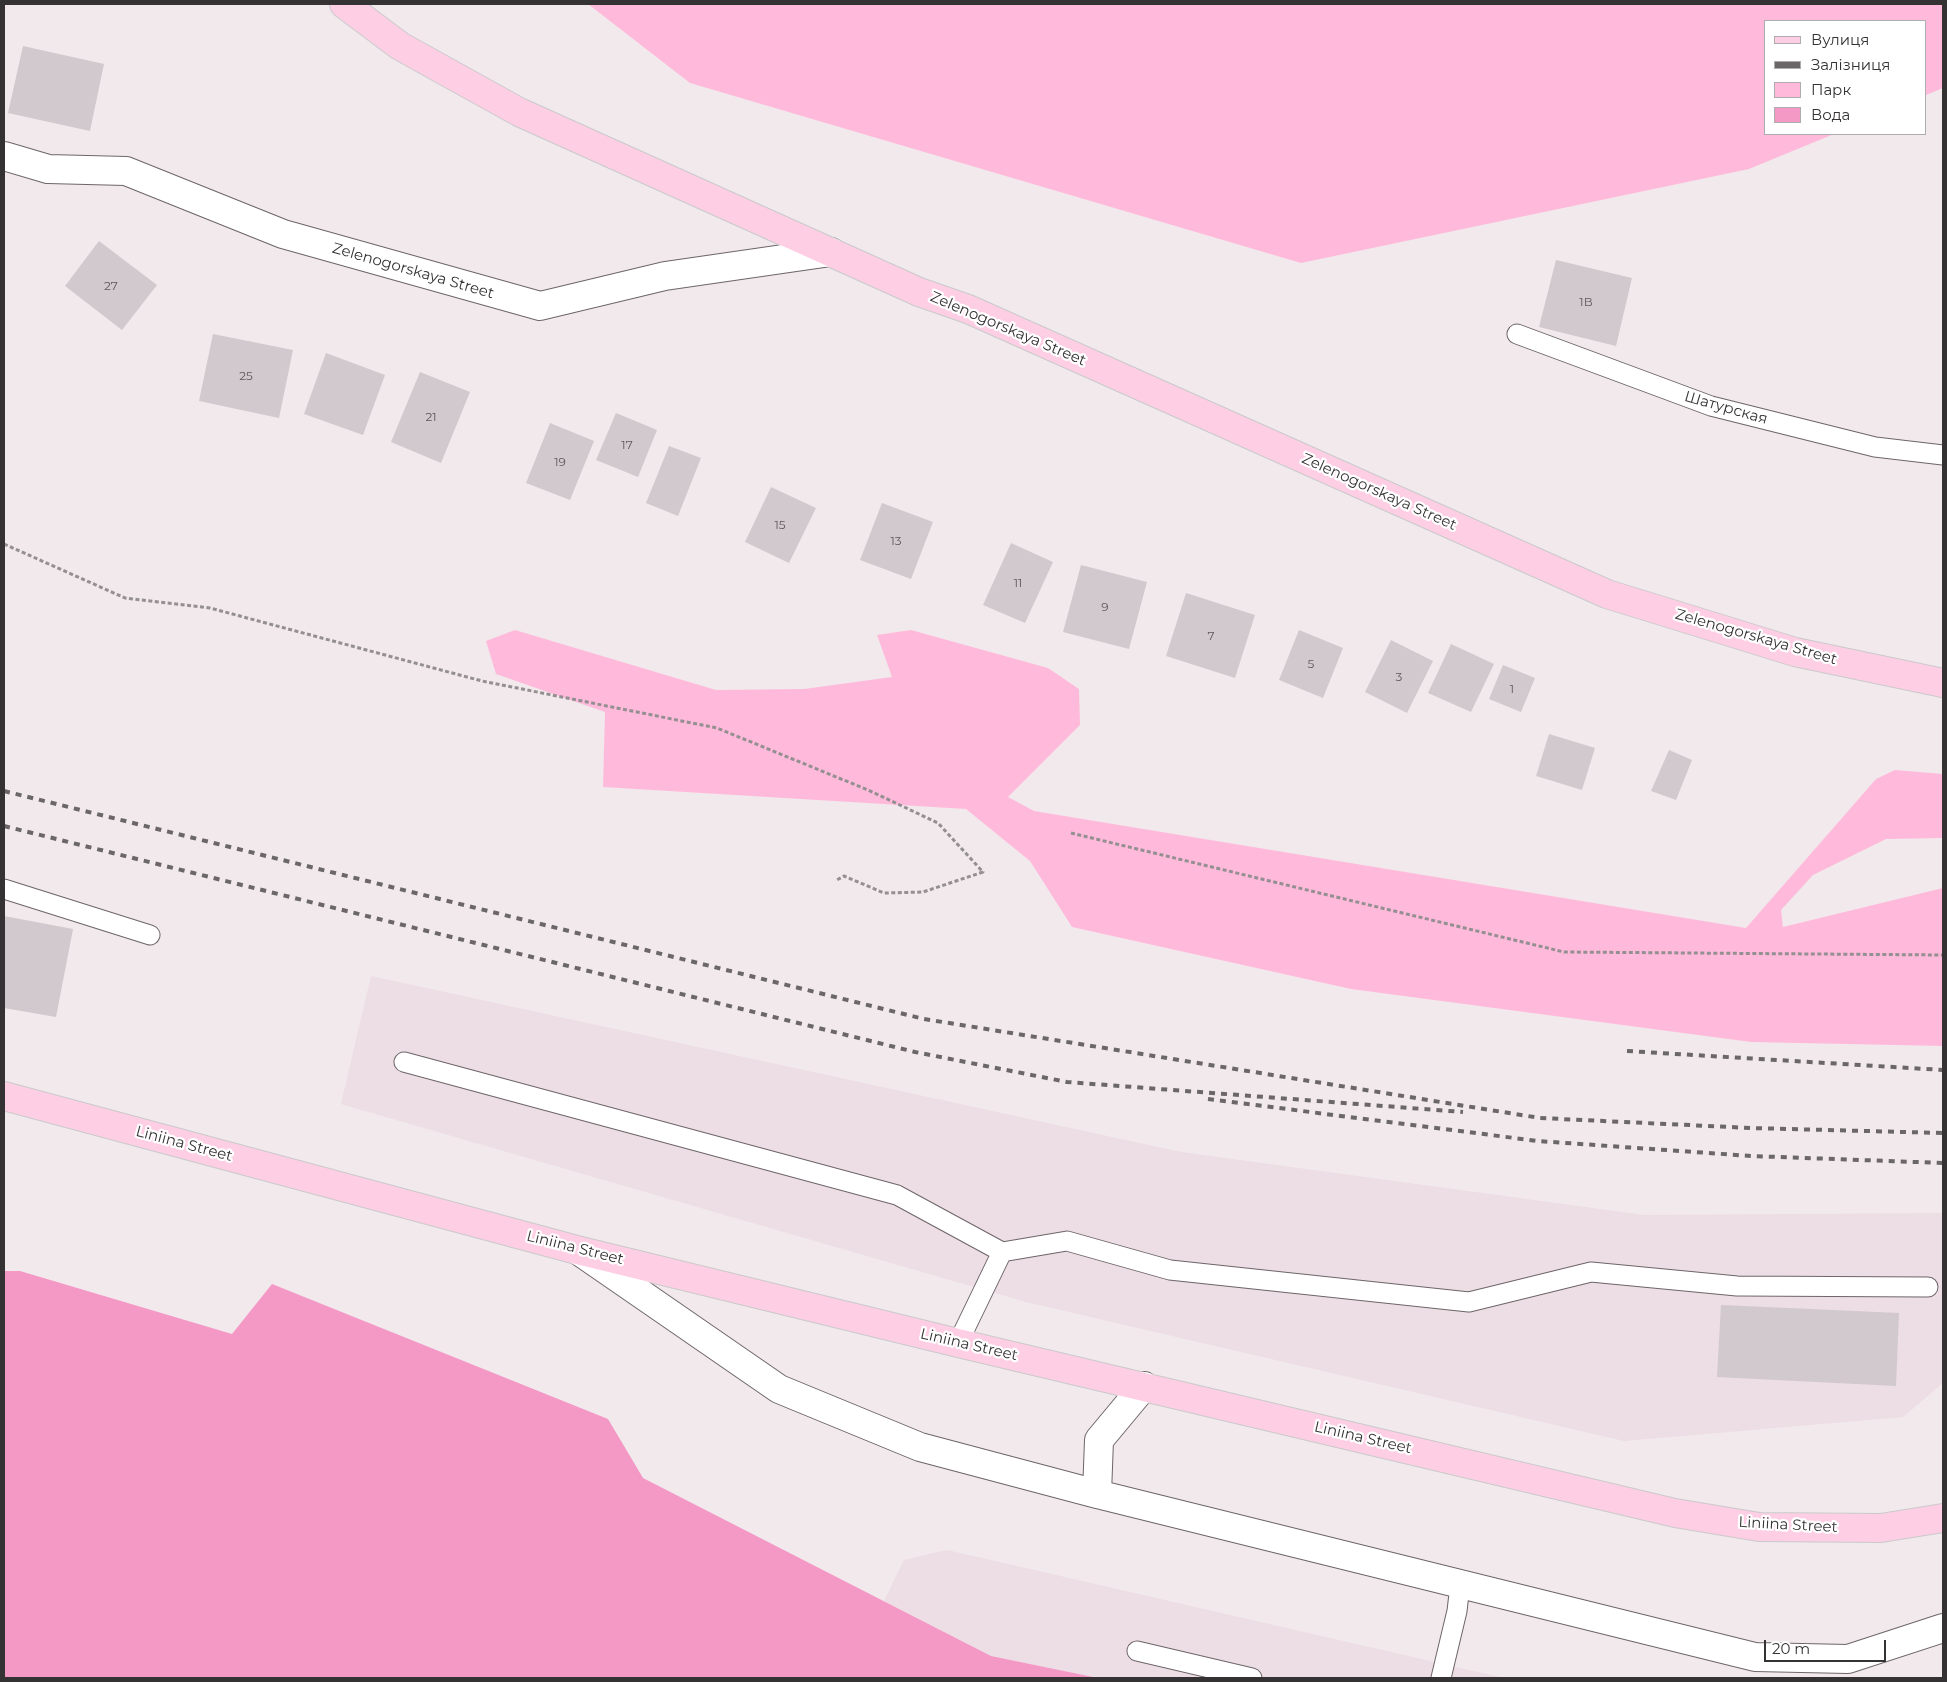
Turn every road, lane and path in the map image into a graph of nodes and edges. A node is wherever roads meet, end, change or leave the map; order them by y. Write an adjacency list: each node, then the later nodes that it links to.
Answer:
1 (344, 4): 3 (main road, Zelenogorskaya Street)
2 (4, 156): 3 (street, Zelenogorskaya Street)
3 (831, 252): 7 (main road, Zelenogorskaya Street)
4 (1516, 334): 5 (lane, Шатурская)
5 (1943, 455)
6 (4, 544): 9 (path)
7 (1943, 684)
8 (1071, 833): 12 (path)
9 (836, 881)
10 (4, 889): 11 (lane)
11 (150, 935)
12 (1943, 955)
13 (404, 1062): 16 (lane)
14 (4, 1096): 15 (main road, Liniina Street)
15 (578, 1250): 18 (main road, Liniina Street); 20 (street)
16 (1002, 1252): 17 (lane); 18 (lane)
17 (1928, 1287)
18 (958, 1343): 19 (main road, Liniina Street)
19 (1144, 1386): 20 (street); 21 (main road, Liniina Street)
20 (1097, 1494): 22 (street)
21 (1943, 1518)
22 (1460, 1585): 23 (street); 26 (lane)
23 (1943, 1628)
24 (1137, 1650): 25 (lane)
25 (1252, 1678)
26 (1441, 1678)

